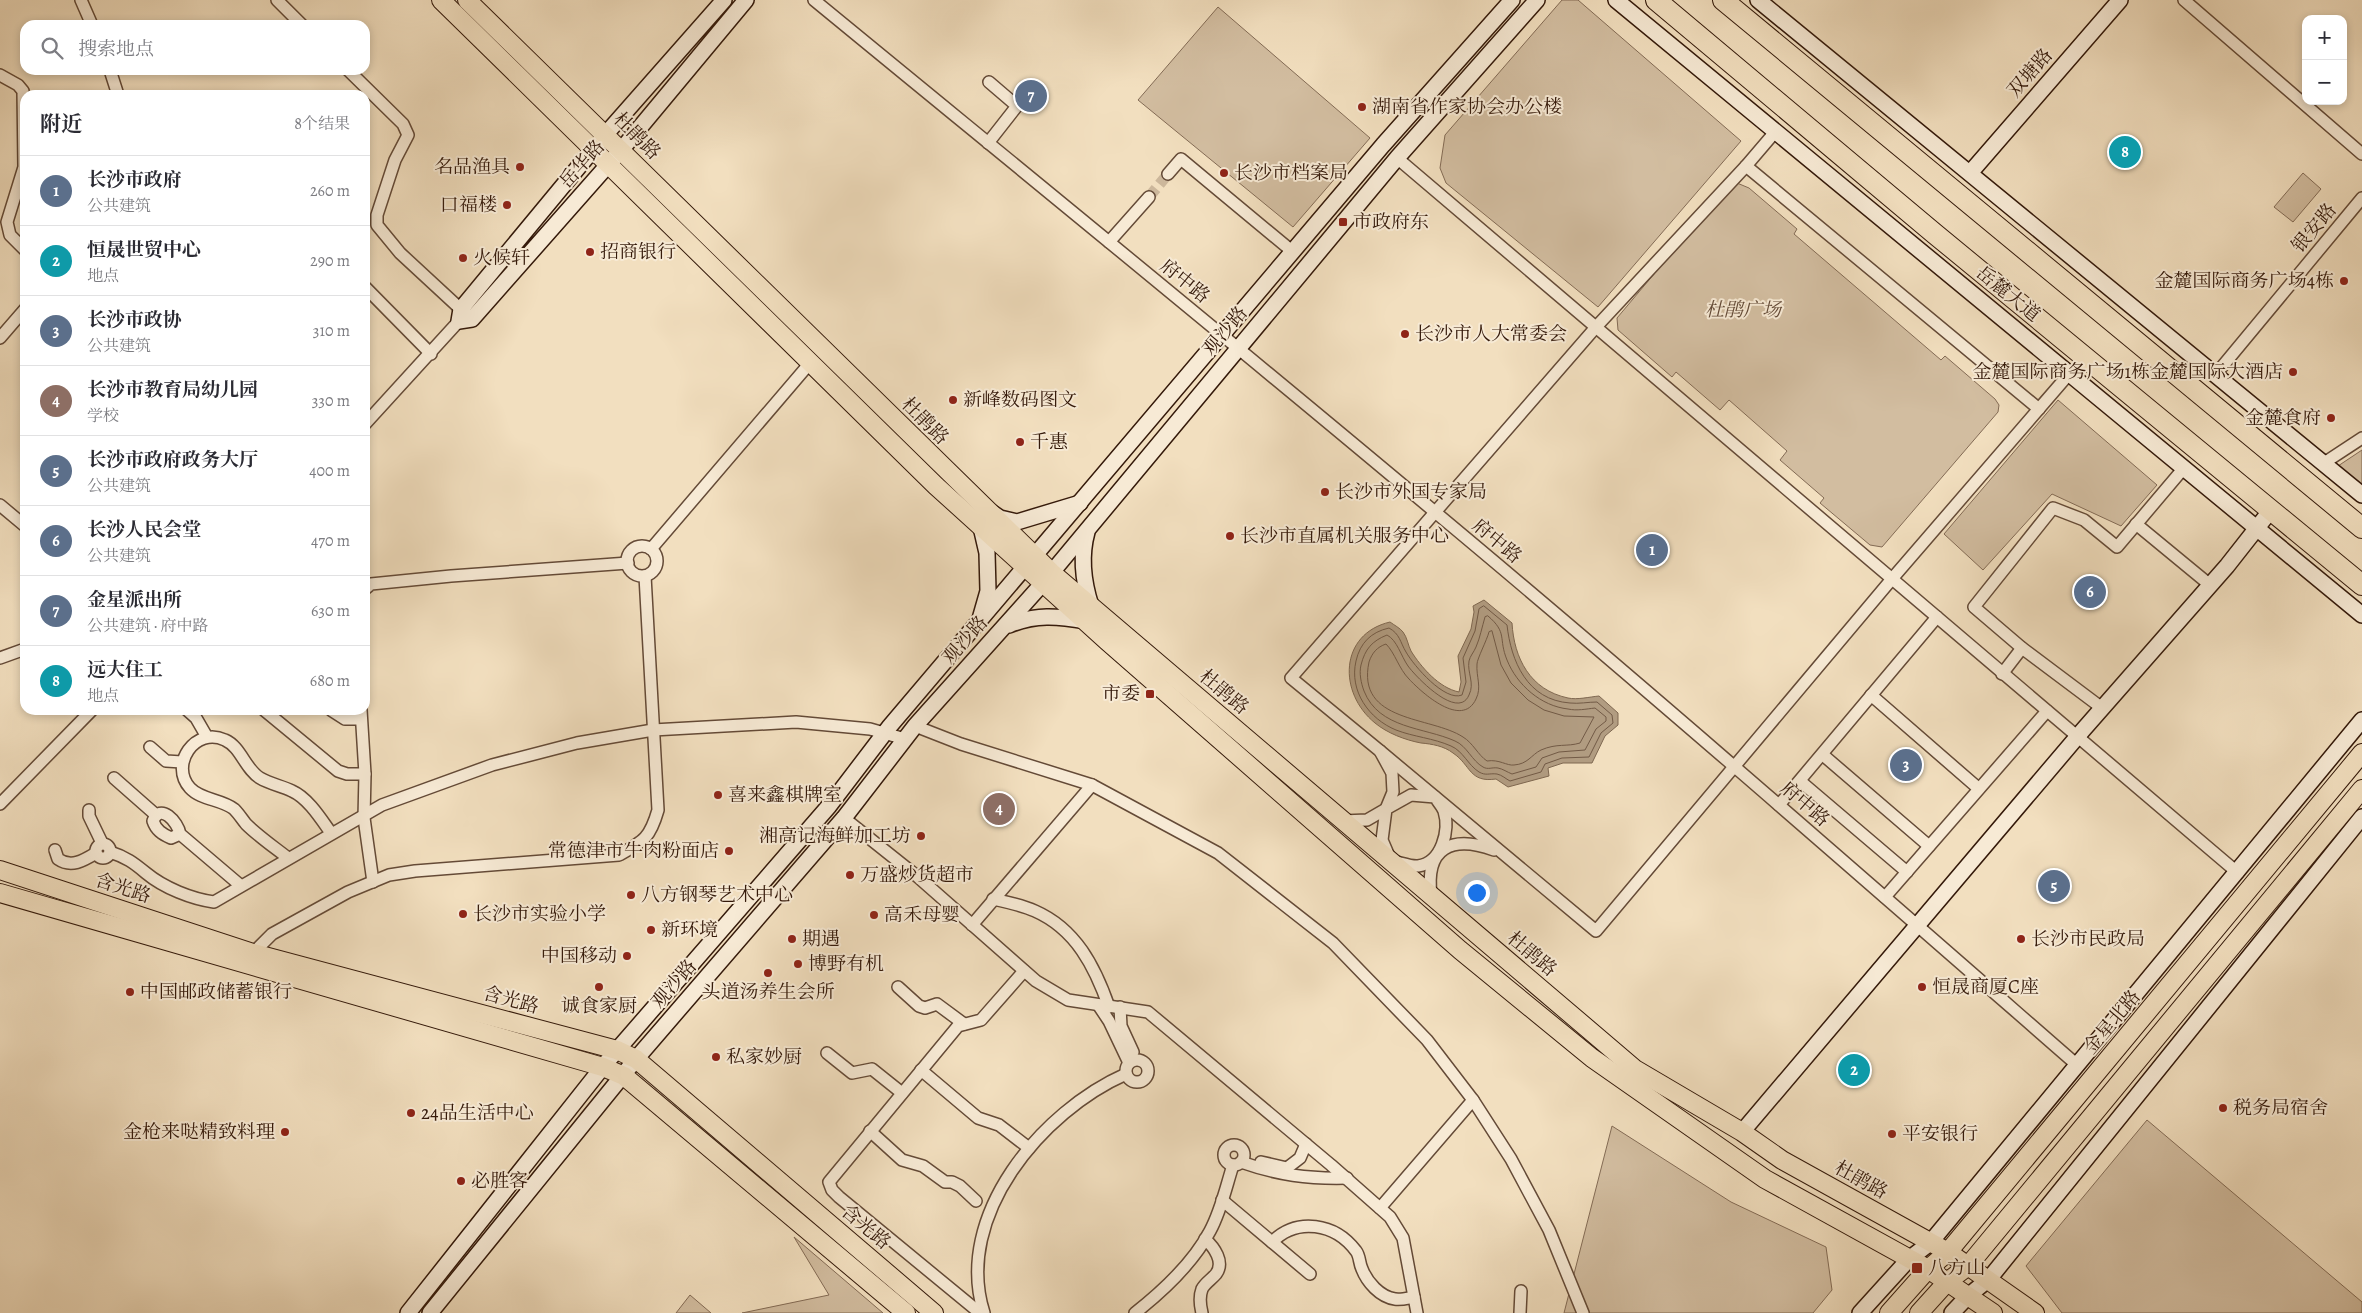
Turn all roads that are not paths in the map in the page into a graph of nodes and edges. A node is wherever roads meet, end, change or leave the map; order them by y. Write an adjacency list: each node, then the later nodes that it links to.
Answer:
1 (81, 0): 16 (street)
2 (277, 0): 17 (street)
3 (441, 0): 30 (main road, 杜鹃路)
4 (467, 0): 27 (main road, 杜鹃路)
5 (724, 0): 27 (street, 岳华路)
6 (746, 0): 29 (street, 岳华路)
7 (814, 0): 28 (street, 府中路)
8 (1512, 0): 42 (street, 观沙路)
9 (1538, 0): 32 (street, 观沙路)
10 (1616, 0): 26 (street)
11 (1656, 0): 63 (highway, 岳麓大道)
12 (1723, 0): 69 (highway)
13 (1758, 0): 35 (street)
14 (2120, 0): 35 (street, 双塘路)
15 (2184, 0): 31 (street)
16 (90, 20)
17 (297, 20)
18 (112, 75): 23 (street)
19 (353, 75): 24 (street)
20 (0, 76): 22 (street)
21 (989, 82): 28 (street)
22 (22, 90)
23 (116, 90)
24 (368, 90)
25 (370, 92): 45 (street)
26 (1775, 132): 34 (street); 52 (street)
27 (605, 134): 29 (main road, 杜鹃路); 30 (street, 岳华路)
28 (988, 143): 40 (street, 府中路)
29 (622, 149): 33 (street, 岳华路); 62 (main road, 杜鹃路)
30 (593, 150): 33 (main road, 杜鹃路); 45 (street, 岳华路)
31 (2362, 154)
32 (1397, 158): 46 (street); 49 (street, 观沙路)
33 (609, 164): 45 (street, 岳华路); 51 (main road, 杜鹃路)
34 (1746, 166): 46 (street); 54 (street)
35 (1970, 173): 53 (street)
36 (1168, 174): 42 (street)
37 (20, 180): 41 (street)
38 (1149, 196): 40 (street)
39 (2362, 198): 53 (street, 银安路)
40 (1109, 242): 47 (street, 府中路)
41 (20, 245)
42 (1292, 252): 47 (street, 观沙路)
43 (370, 292): 50 (street)
44 (20, 315): 48 (street)
45 (464, 317): 50 (street, 岳华路)
46 (1596, 327): 64 (street); 76 (street)
47 (1223, 335): 49 (street, 府中路); 60 (street, 观沙路)
48 (0, 338)
49 (1238, 347): 64 (street, 府中路); 68 (street, 观沙路)
50 (431, 354): 55 (street, 岳华路)
51 (810, 362): 67 (main road, 杜鹃路); 71 (street)
52 (2068, 374): 54 (street); 58 (street)
53 (2216, 374): 57 (street)
54 (2039, 409): 76 (street)
55 (370, 419)
56 (2362, 438): 57 (street)
57 (2324, 463): 59 (street)
58 (2183, 468): 66 (street); 70 (street)
59 (2362, 495)
60 (1080, 503): 62 (street); 72 (street, 观沙路)
61 (0, 505): 65 (street)
62 (984, 509): 72 (main road, 杜鹃路)
63 (2271, 510): 70 (street); 77 (highway, 岳麓大道)
64 (1436, 512): 106 (street); 110 (street, 府中路)
65 (20, 522)
66 (2136, 524): 79 (street); 85 (street)
67 (981, 527): 72 (main road, 杜鹃路); 83 (street)
68 (1088, 528): 75 (street, 观沙路); 80 (street)
69 (2362, 528)
70 (2256, 529): 79 (street); 81 (street)
71 (651, 549): 73 (street); 74 (street)
72 (1031, 562): 75 (main road, 杜鹃路); 83 (street, 观沙路)
73 (628, 563): 74 (street); 78 (street)
74 (645, 576): 100 (street)
75 (1047, 578): 80 (main road, 杜鹃路); 84 (street, 观沙路)
76 (1891, 580): 82 (street); 110 (street)
77 (2362, 584)
78 (370, 585)
79 (2210, 585): 90 (street)
80 (1088, 614): 84 (street); 126 (main road, 杜鹃路); 177 (main road, 杜鹃路)
81 (2362, 615)
82 (1937, 617): 88 (street); 89 (street)
83 (979, 624): 101 (street, 观沙路)
84 (1003, 628): 99 (street, 观沙路)
85 (2022, 648): 88 (street); 90 (street)
86 (20, 651): 87 (street)
87 (0, 658)
88 (2002, 674): 91 (street)
89 (1871, 695): 108 (street); 115 (street)
90 (2102, 708): 103 (street)
91 (2047, 711): 103 (street); 115 (street)
92 (87, 715): 118 (street)
93 (193, 715): 102 (street)
94 (270, 715): 111 (street)
95 (339, 715): 96 (street)
96 (358, 715)
97 (361, 715): 111 (street)
98 (2362, 720): 140 (street)
99 (915, 726): 104 (street, 观沙路); 114 (street)
100 (653, 730): 101 (street); 122 (street); 141 (street)
101 (885, 733): 104 (street); 154 (street, 观沙路)
102 (207, 737): 109 (street); 127 (street)
103 (2077, 737): 140 (street); 148 (street)
104 (905, 739): 125 (street, 观沙路)
105 (150, 747): 109 (street)
106 (1380, 751): 117 (street); 120 (street)
107 (2362, 753): 176 (main road, 金星北路)
108 (1823, 755): 113 (street); 130 (street)
109 (182, 762): 135 (street)
110 (1734, 766): 119 (street, 府中路); 133 (street)
111 (365, 774): 122 (street)
112 (114, 778): 123 (street)
113 (1800, 781): 119 (street); 139 (street)
114 (1092, 785): 146 (street); 163 (street)
115 (1978, 788): 130 (street)
116 (2362, 789): 178 (main road)
117 (1435, 798): 120 (street); 133 (street); 136 (street)
118 (0, 804)
119 (1779, 805): 145 (street, 府中路)
120 (1386, 808): 126 (street); 137 (street)
121 (89, 810): 129 (street)
122 (364, 814): 127 (street); 141 (street)
123 (156, 815): 128 (street); 128 (street)
124 (2362, 817): 181 (street)
125 (844, 818): 147 (street); 156 (street, 观沙路)
126 (1343, 821): 137 (main road, 杜鹃路)
127 (331, 833): 135 (street)
128 (180, 834): 142 (street)
129 (102, 843): 132 (street); 134 (street)
130 (1929, 846): 139 (street)
131 (55, 850): 134 (street)
132 (110, 852): 134 (street); 142 (street)
133 (1501, 852): 136 (street)
134 (96, 853)
135 (288, 858): 142 (street)
136 (1433, 860): 137 (street); 144 (street)
137 (1391, 861): 144 (main road, 杜鹃路)
138 (0, 870): 149 (main road, 含光路)
139 (1907, 872): 145 (street)
140 (2238, 872): 157 (street)
141 (373, 882): 149 (street)
142 (240, 885)
143 (0, 893): 159 (main road, 含光路)
144 (1431, 895): 165 (main road, 杜鹃路)
145 (1885, 897): 148 (street, 府中路)
146 (993, 899): 147 (street); 152 (street)
147 (972, 924): 150 (street)
148 (1917, 926): 157 (street, 府中路); 165 (street)
149 (253, 953): 154 (main road, 含光路)
150 (1024, 970): 152 (street); 153 (street)
151 (898, 987): 153 (street)
152 (1109, 1007): 158 (street); 158 (street); 166 (street)
153 (964, 1024): 160 (street)
154 (617, 1050): 156 (main road, 含光路); 159 (street, 观沙路)
155 (828, 1053): 162 (street)
156 (636, 1059): 161 (street, 观沙路); 189 (main road, 含光路)
157 (2076, 1064): 175 (street)
158 (1131, 1066): 167 (street)
159 (603, 1067): 161 (main road, 含光路); 186 (street, 观沙路)
160 (921, 1070): 162 (street); 167 (street)
161 (624, 1076): 187 (street, 观沙路); 188 (main road, 含光路)
162 (902, 1093): 164 (street)
163 (1473, 1100): 172 (street); 196 (street)
164 (870, 1131): 171 (street); 190 (street)
165 (1742, 1132): 175 (main road, 杜鹃路)
166 (1306, 1144): 168 (street); 169 (street)
167 (1029, 1148): 191 (street)
168 (1240, 1161): 169 (street); 170 (street)
169 (1346, 1178): 172 (street)
170 (1222, 1200): 173 (street); 174 (street)
171 (976, 1201)
172 (1380, 1208): 185 (street)
173 (1204, 1239): 192 (street); 193 (street)
174 (1272, 1242): 180 (street); 185 (street)
175 (1930, 1243): 176 (main road, 杜鹃路); 177 (street)
176 (1948, 1252): 178 (main road, 杜鹃路); 179 (main road, 金星北路)
177 (1909, 1259): 179 (main road, 杜鹃路); 197 (street)
178 (1968, 1266): 181 (main road, 杜鹃路); 182 (main road)
179 (1928, 1269): 182 (main road, 杜鹃路); 198 (main road, 金星北路)
180 (1310, 1274)
181 (1989, 1279): 184 (street); 202 (main road, 杜鹃路)
182 (1947, 1282): 184 (main road, 杜鹃路); 199 (main road)
183 (1521, 1291): 195 (street)
184 (1968, 1296): 200 (street); 201 (main road, 杜鹃路)
185 (1414, 1297): 194 (street)
186 (408, 1313)
187 (430, 1313)
188 (906, 1313)
189 (934, 1313)
190 (980, 1313)
191 (984, 1313)
192 (1135, 1313)
193 (1202, 1313)
194 (1417, 1313)
195 (1520, 1313)
196 (1583, 1313)
197 (1860, 1313)
198 (1889, 1313)
199 (1919, 1313)
200 (1952, 1313)
201 (1993, 1313)
202 (2035, 1313)

